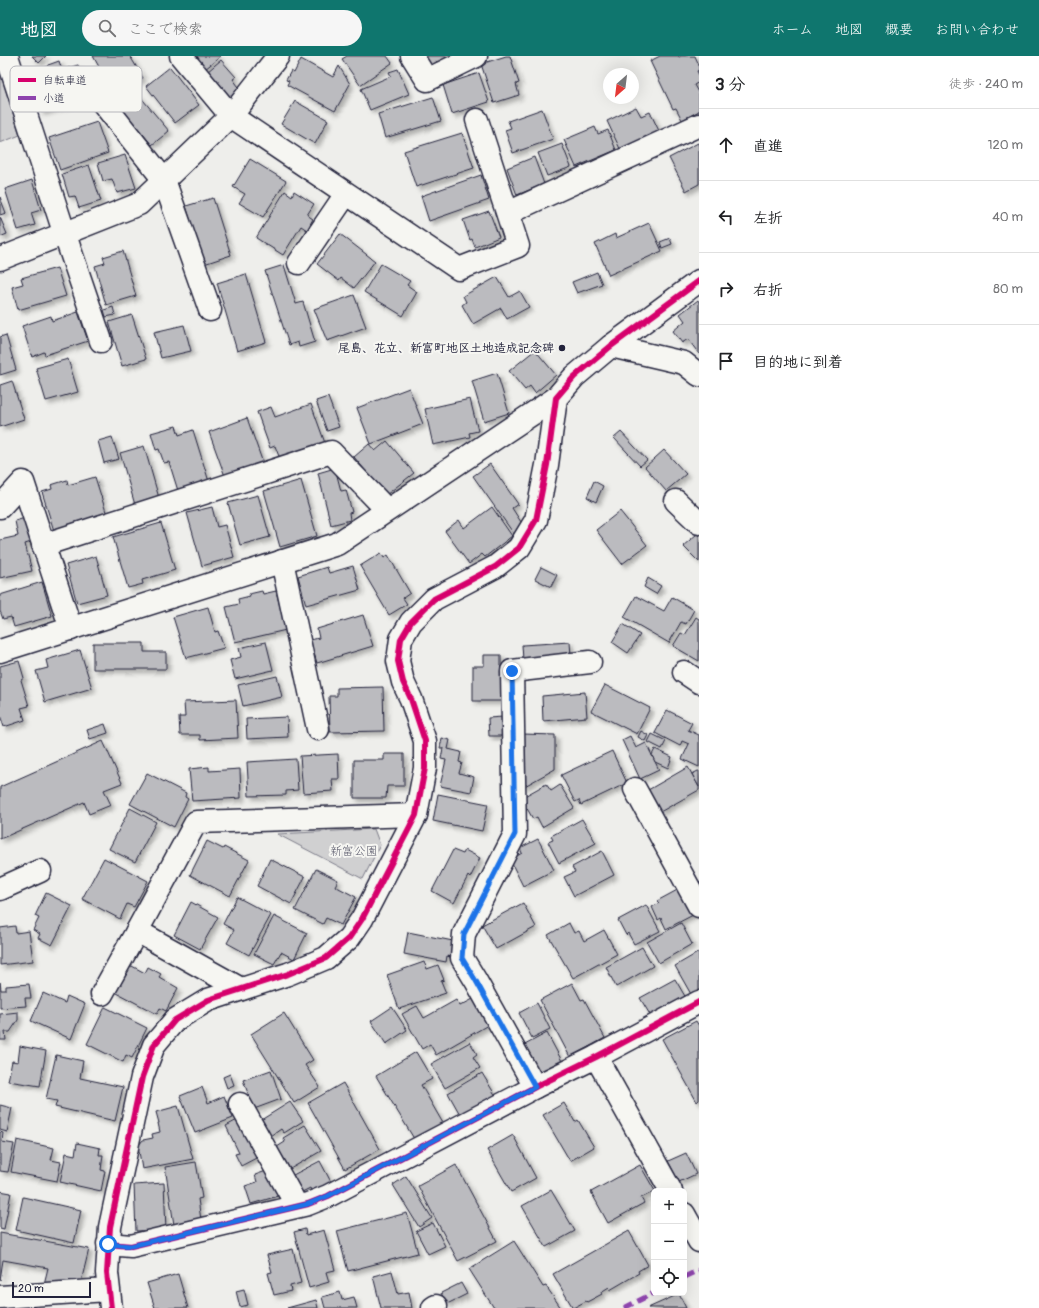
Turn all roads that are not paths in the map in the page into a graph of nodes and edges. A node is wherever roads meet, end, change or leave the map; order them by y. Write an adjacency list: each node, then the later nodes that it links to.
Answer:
1 (7, 56): 6 (street)
2 (182, 56): 9 (street)
3 (278, 56): 9 (street)
4 (412, 56): 5 (street)
5 (476, 56)
6 (10, 66)
7 (25, 112): 15 (street)
8 (110, 112): 12 (street)
9 (231, 116): 12 (street); 13 (street)
10 (477, 120): 14 (street)
11 (699, 125): 14 (street)
12 (164, 180): 15 (street); 19 (street)
13 (346, 194): 14 (street); 17 (street)
14 (508, 213)
15 (64, 232): 16 (street); 20 (street)
16 (0, 259)
17 (299, 263)
18 (699, 281): 21 (street)
19 (210, 310)
20 (101, 341)
21 (610, 346): 22 (street); 23 (street)
22 (699, 374)
23 (556, 398): 26 (street); 35 (street)
24 (676, 501): 27 (street)
25 (0, 507): 28 (street)
26 (387, 510): 28 (street); 29 (street)
27 (699, 523)
28 (43, 544): 30 (street)
29 (282, 561): 30 (street); 33 (street)
30 (70, 628): 31 (street)
31 (0, 651)
32 (590, 662): 44 (street)
33 (318, 729)
34 (635, 789): 38 (street)
35 (416, 815): 39 (street); 40 (street)
36 (40, 871): 37 (street)
37 (0, 889)
38 (699, 906)
39 (137, 931): 40 (street); 41 (street)
40 (241, 989): 50 (street)
41 (102, 994)
42 (699, 1002): 43 (street)
43 (596, 1057): 44 (street); 46 (street)
44 (535, 1087): 47 (street)
45 (240, 1104): 47 (street)
46 (669, 1188)
47 (297, 1206): 50 (street)
48 (687, 1219): 49 (street)
49 (699, 1241)
50 (108, 1244): 52 (street)
51 (0, 1296): 52 (street)
52 (110, 1299)

